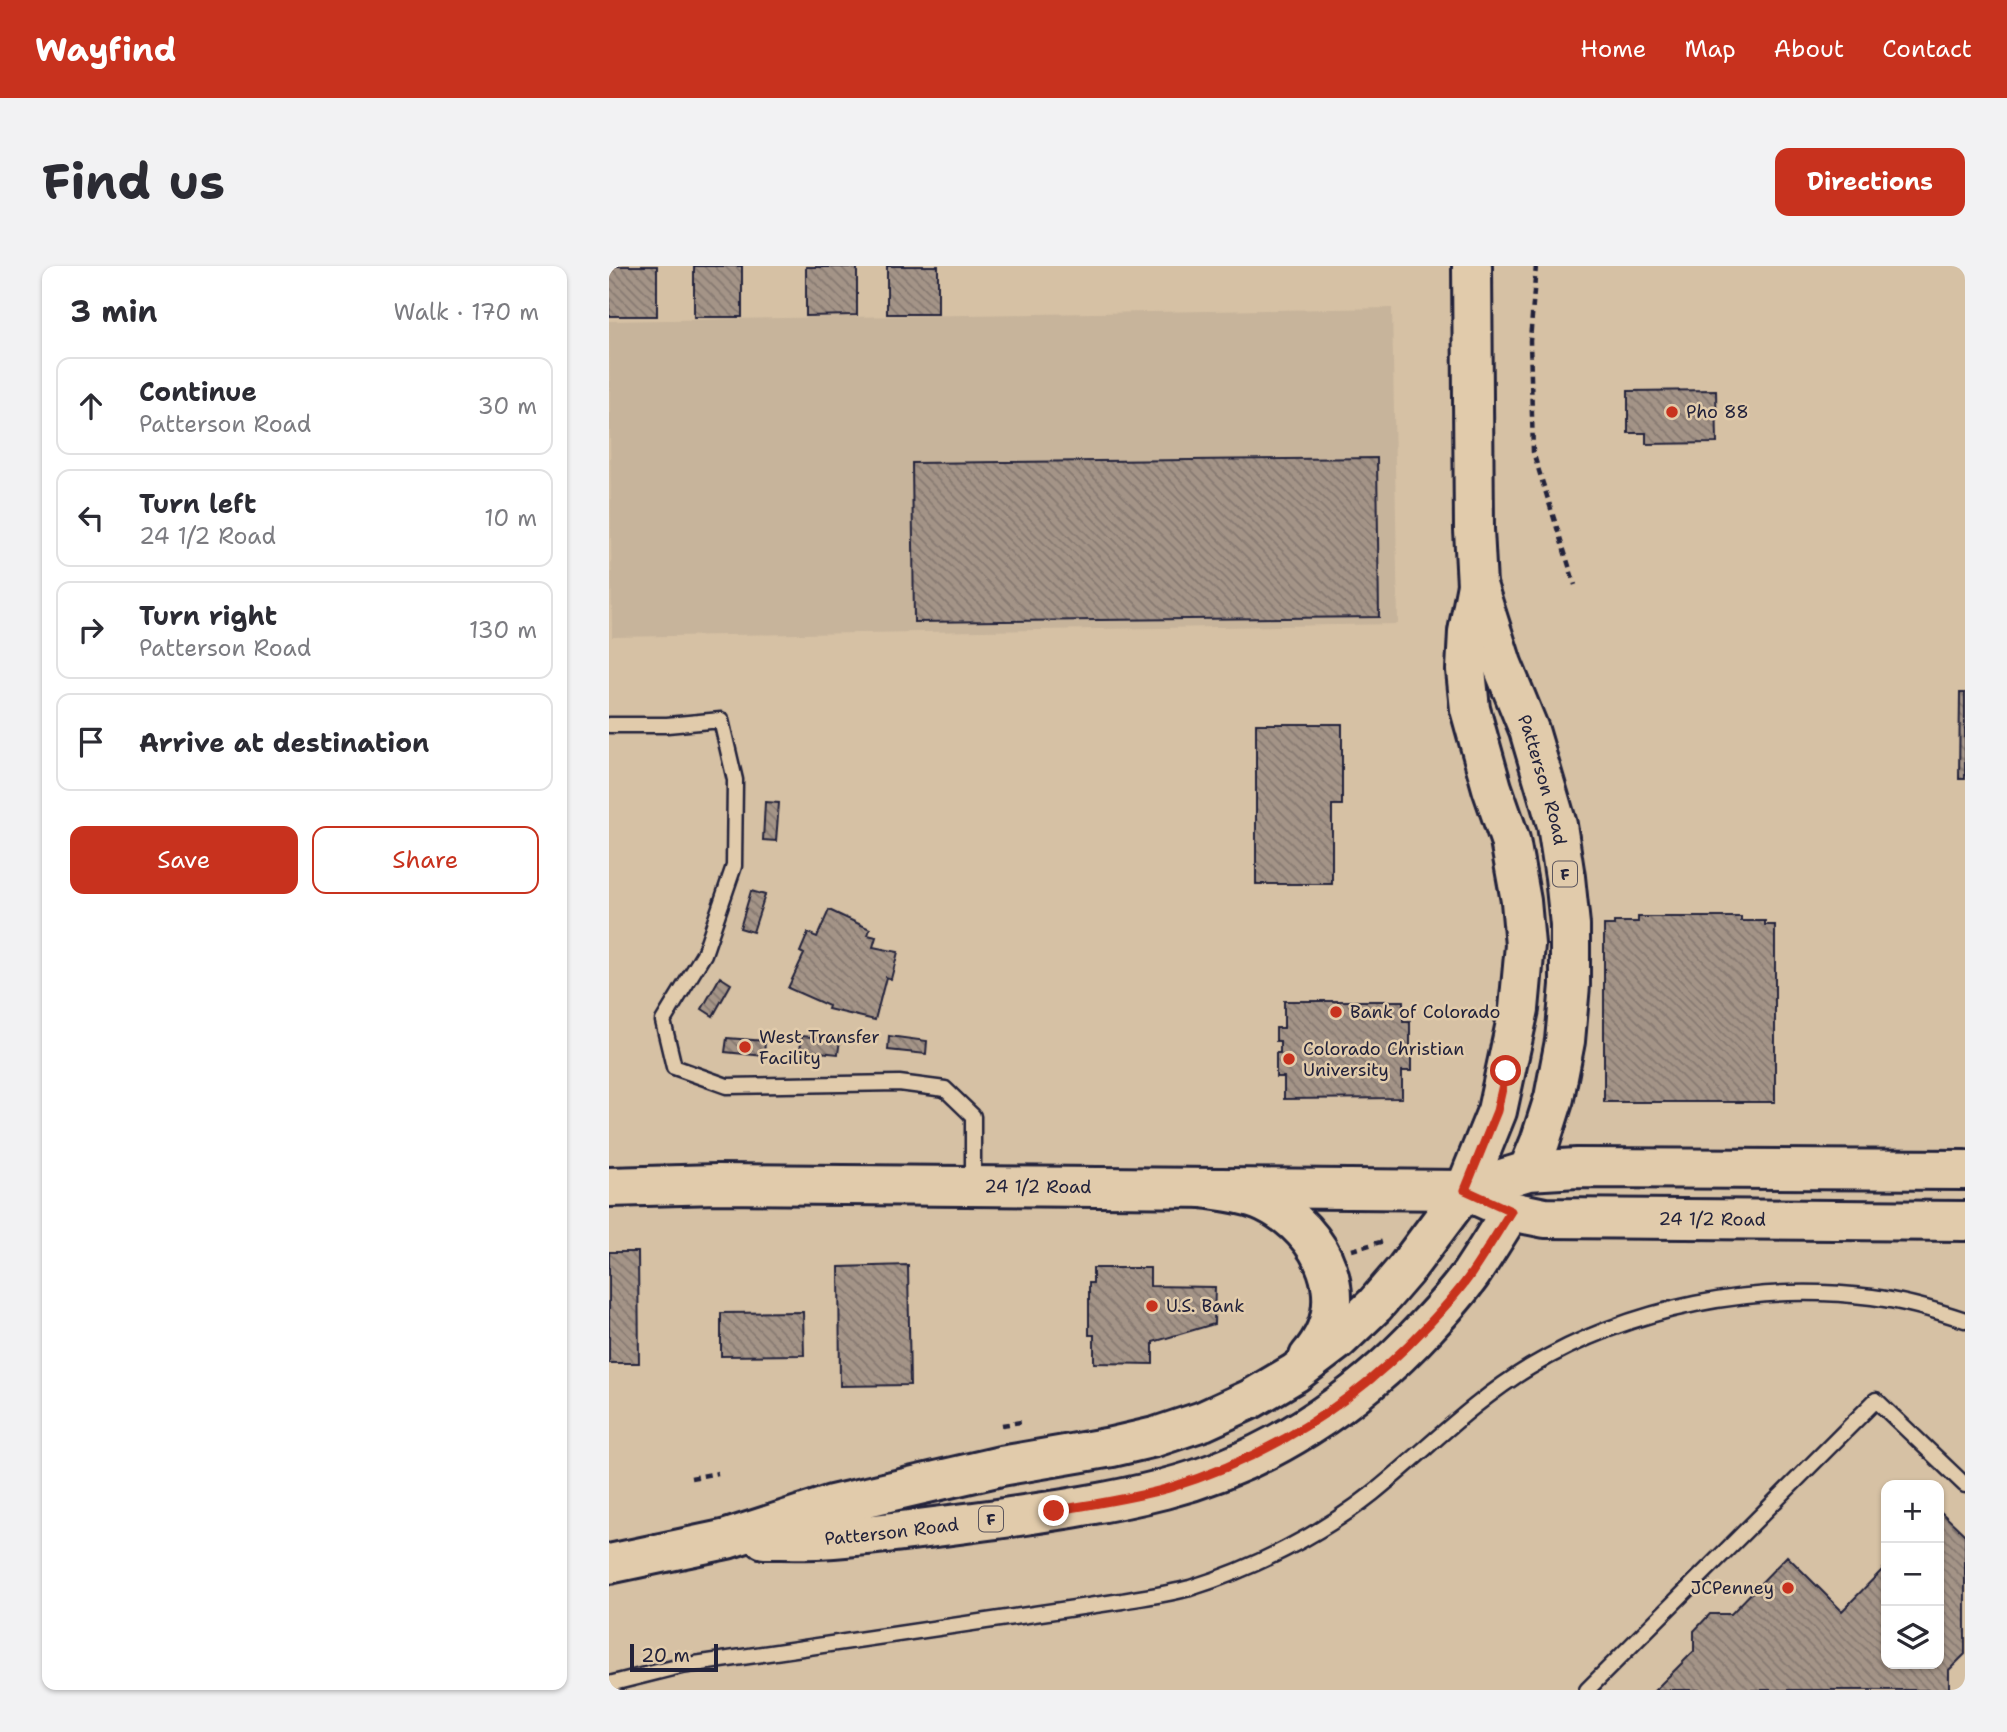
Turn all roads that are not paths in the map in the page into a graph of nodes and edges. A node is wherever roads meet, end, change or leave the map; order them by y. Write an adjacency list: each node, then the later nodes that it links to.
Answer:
1 (1472, 266): 2 (main road, Patterson Road / F)
2 (1477, 585): 5 (main road, Patterson Road / F); 9 (main road, Patterson Road / F)
3 (609, 725): 6 (lane)
4 (1965, 1170): 5 (main road, 24 1/2 Road)
5 (1528, 1171): 9 (main road, 24 1/2 Road); 10 (main road, Patterson Road / F)
6 (974, 1185): 7 (main road, 24 1/2 Road); 8 (main road, 24 1/2 Road)
7 (609, 1187)
8 (1202, 1188): 9 (main road, 24 1/2 Road); 13 (main road)
9 (1465, 1190): 10 (main road, 24 1/2 Road); 13 (main road, Patterson Road / F)
10 (1511, 1211): 11 (main road, 24 1/2 Road); 15 (main road, Patterson Road / F)
11 (1965, 1221)
12 (1965, 1320): 17 (lane)
13 (1295, 1373): 15 (main road, Patterson Road / F)
14 (1965, 1485): 18 (lane)
15 (727, 1539): 16 (main road, Patterson Road / F)
16 (609, 1563)
17 (609, 1684)
18 (1587, 1690)

